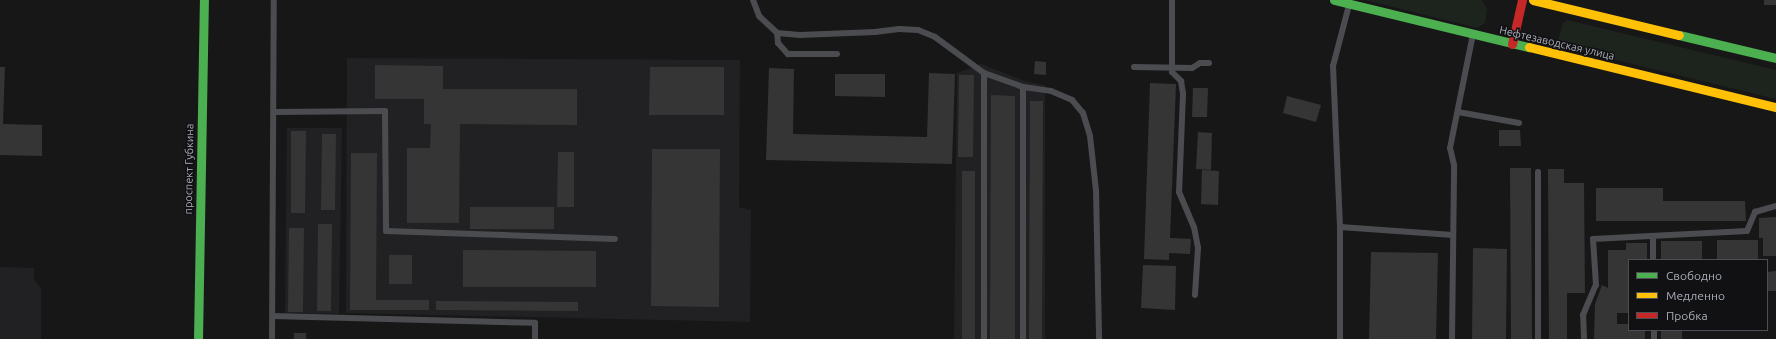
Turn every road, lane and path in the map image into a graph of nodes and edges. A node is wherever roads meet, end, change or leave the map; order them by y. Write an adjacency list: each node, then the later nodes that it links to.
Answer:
1 (204, 0): 32 (main road, проспект Губкина)
2 (274, 0): 20 (lane)
3 (753, 0): 9 (lane)
4 (1172, 0): 16 (lane)
5 (1334, 0): 8 (main road, Нефтезаводская улица)
6 (1522, 0): 11 (main road)
7 (1533, 0): 13 (main road)
8 (1349, 4): 10 (main road, Нефтезаводская улица); 25 (lane)
9 (777, 33): 12 (lane); 17 (lane)
10 (1473, 34): 11 (main road, Нефтезаводская улица); 21 (lane)
11 (1512, 44): 19 (main road, Нефтезаводская улица)
12 (837, 54)
13 (1776, 58)
14 (1210, 62): 16 (lane)
15 (1134, 67): 16 (lane)
16 (1172, 67): 30 (lane)
17 (984, 73): 18 (lane); 35 (lane)
18 (1023, 87): 36 (lane); 37 (lane)
19 (1776, 107)
20 (274, 112): 28 (lane); 31 (lane)
21 (1458, 112): 22 (lane); 26 (lane)
22 (1518, 123)
23 (1538, 172): 40 (lane)
24 (1776, 206): 27 (lane)
25 (1340, 227): 26 (lane); 38 (lane)
26 (1453, 235): 39 (lane)
27 (1653, 236): 29 (lane); 41 (lane)
28 (614, 239)
29 (1653, 259)
30 (1195, 294)
31 (273, 316): 33 (lane); 34 (lane)
32 (198, 339)
33 (272, 339)
34 (535, 339)
35 (984, 339)
36 (1023, 339)
37 (1099, 339)
38 (1340, 339)
39 (1452, 339)
40 (1538, 339)
41 (1584, 339)

